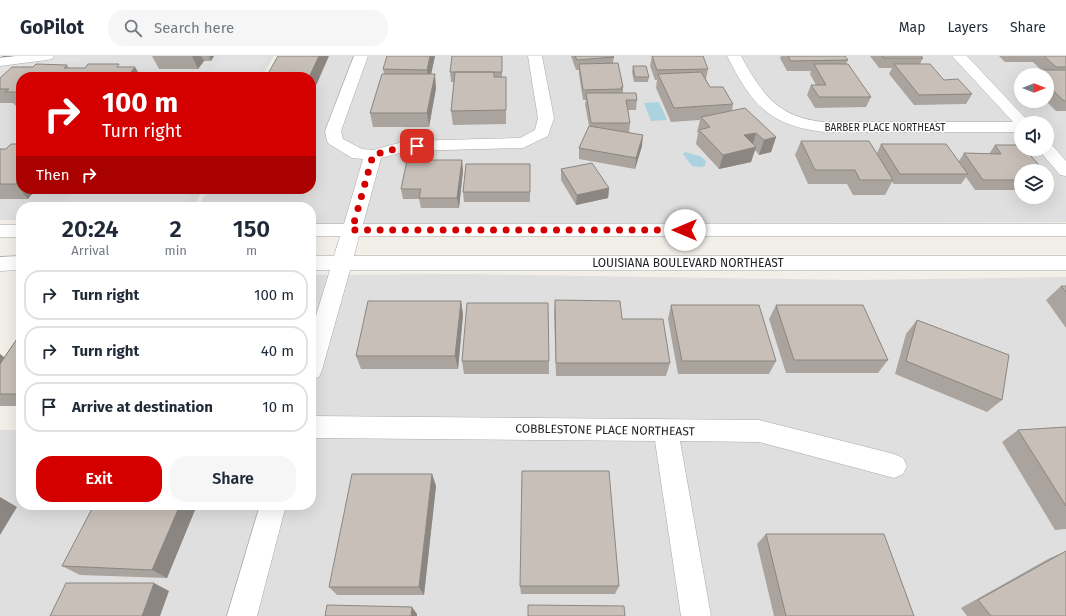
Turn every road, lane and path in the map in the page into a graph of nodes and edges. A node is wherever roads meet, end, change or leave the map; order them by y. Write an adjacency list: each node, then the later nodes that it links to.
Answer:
1 (47, 56): 6 (street)
2 (360, 56): 9 (street)
3 (535, 56): 9 (street)
4 (734, 56): 8 (street, BARBER PLACE NORTHEAST)
5 (958, 56): 7 (street)
6 (0, 62)
7 (1015, 116)
8 (1014, 127)
9 (373, 155): 14 (street)
10 (1052, 156): 11 (street)
11 (1066, 171)
12 (16, 230): 16 (street)
13 (316, 230): 14 (street)
14 (352, 230): 15 (street); 18 (street)
15 (1066, 230)
16 (0, 231)
17 (316, 262): 18 (street, LOUISIANA BOULEVARD NORTHEAST)
18 (342, 262): 20 (street, LOUISIANA BOULEVARD NORTHEAST); 22 (street)
19 (16, 263): 21 (street)
20 (1066, 263)
21 (0, 264)
22 (316, 353)
23 (316, 427): 24 (street, COBBLESTONE PLACE NORTHEAST)
24 (666, 431): 25 (street, COBBLESTONE PLACE NORTHEAST); 28 (street)
25 (894, 466)
26 (272, 510): 27 (street)
27 (242, 616)
28 (696, 616)

